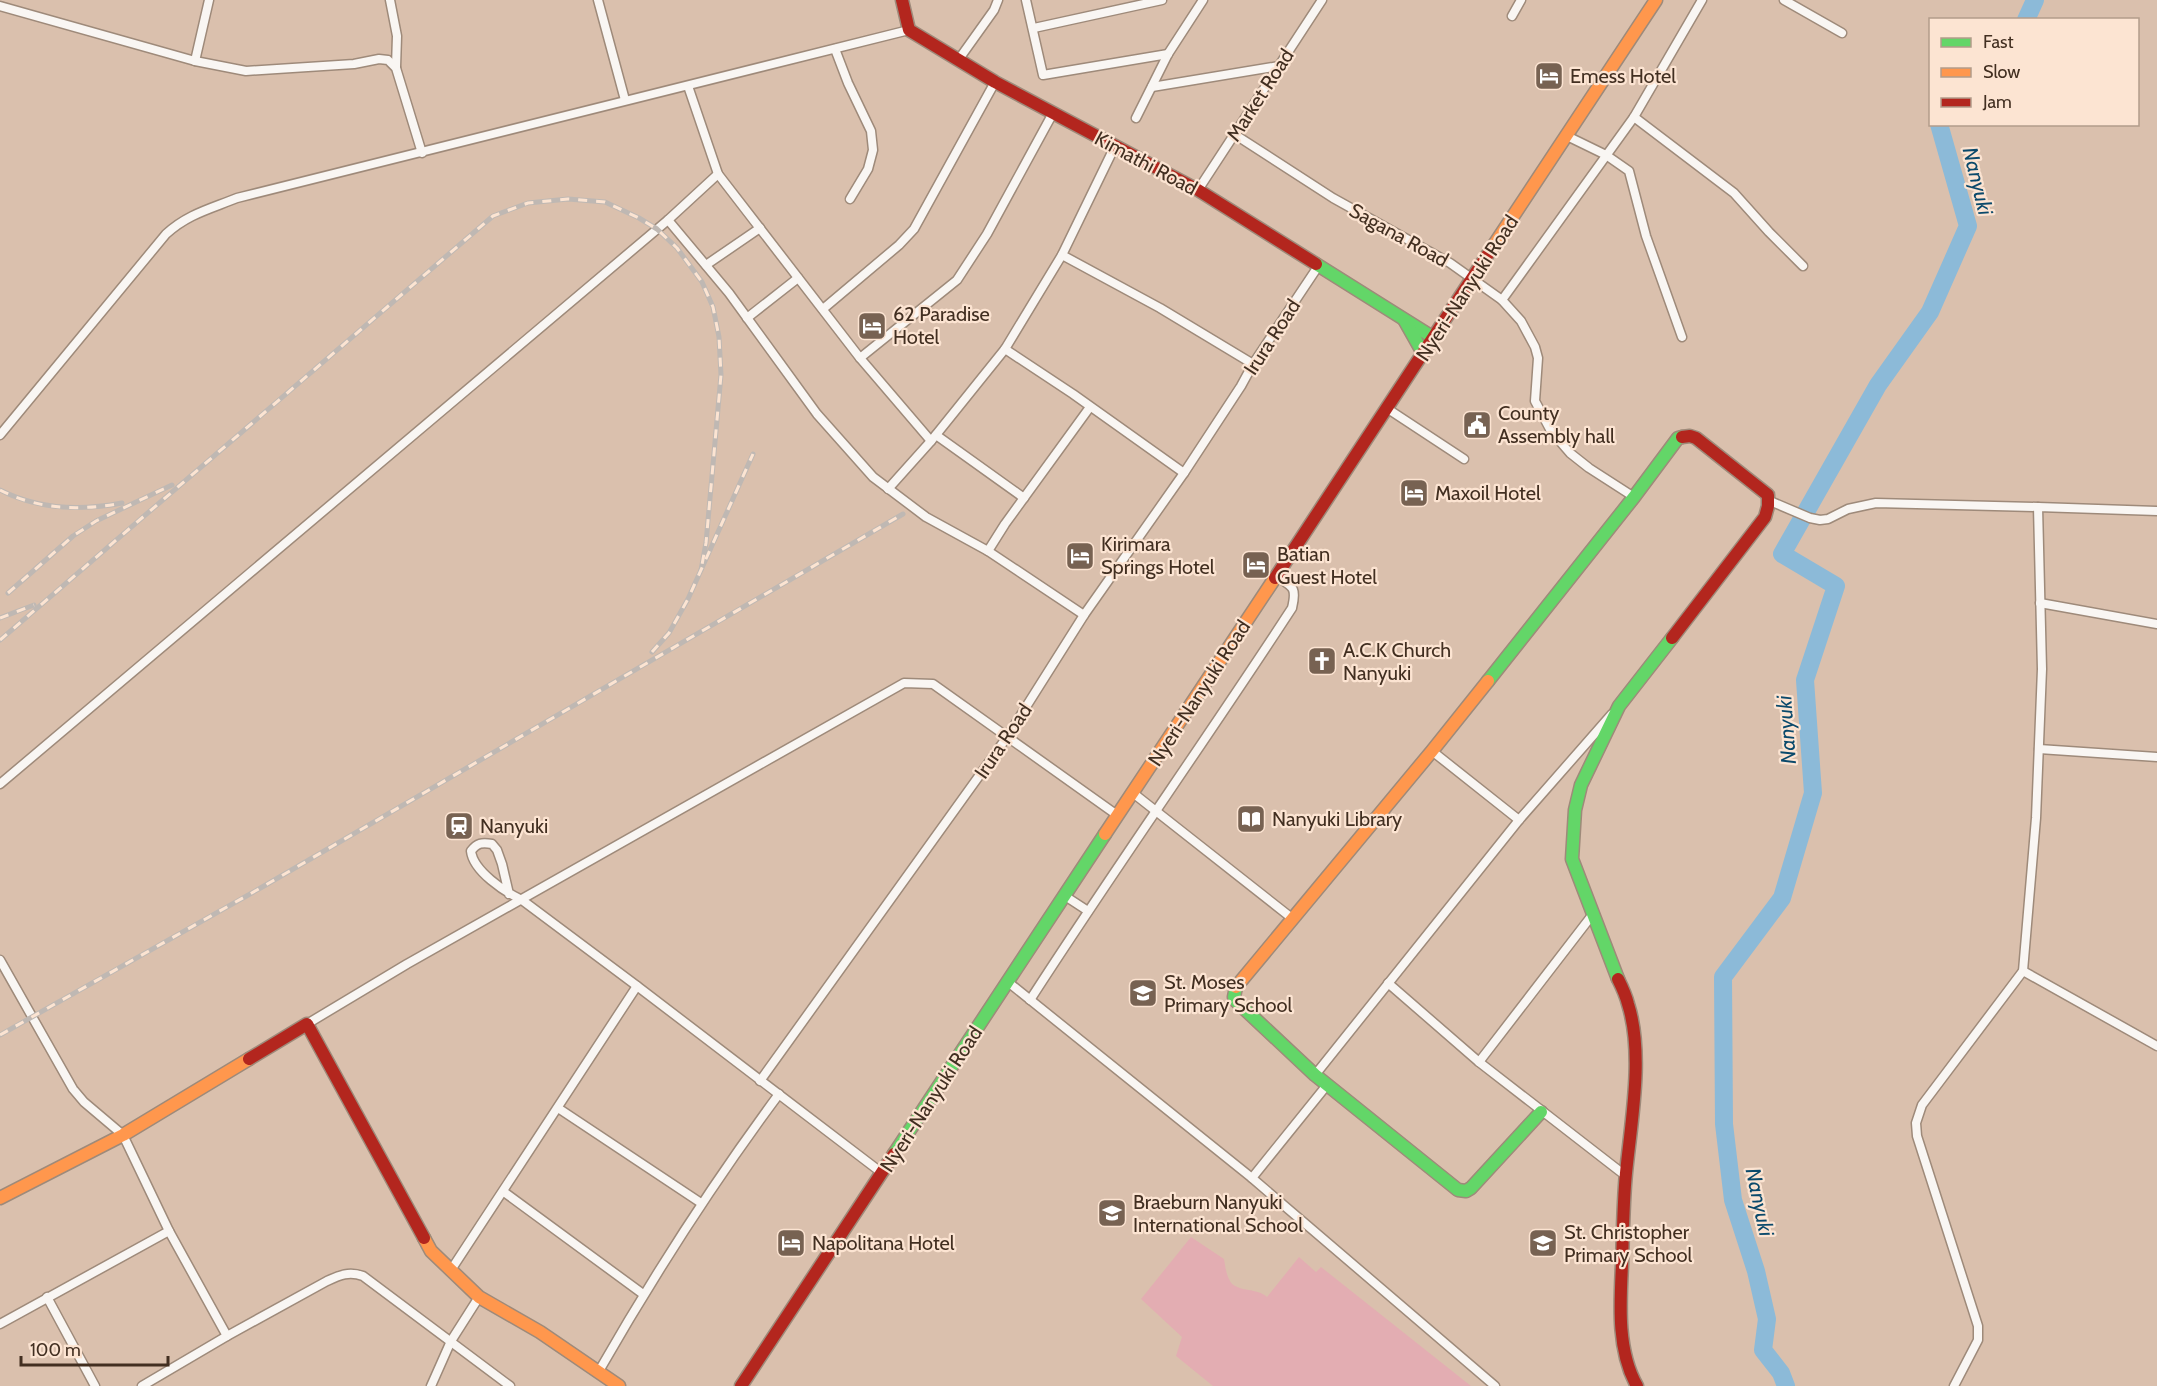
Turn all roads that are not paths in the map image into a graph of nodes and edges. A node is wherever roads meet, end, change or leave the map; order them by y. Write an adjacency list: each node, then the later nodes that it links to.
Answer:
1 (209, 0): 23 (street)
2 (390, 0): 25 (street)
3 (598, 0): 29 (street)
4 (902, 0): 18 (main road)
5 (998, 0): 22 (street)
6 (1026, 0): 17 (street)
7 (1162, 0): 14 (street)
8 (1203, 0): 21 (street)
9 (1322, 0): 24 (street, Market Road)
10 (1521, 0): 16 (street)
11 (1656, 0): 34 (main road, Nyeri-Nanyuki Road)
12 (1702, 0): 31 (street)
13 (1784, 0): 19 (street)
14 (1142, 2): 17 (street)
15 (0, 6): 23 (street)
16 (1512, 16)
17 (1034, 28): 21 (street)
18 (909, 30): 20 (street); 22 (main road, Kimathi Road)
19 (1842, 33)
20 (835, 50): 27 (street); 40 (street)
21 (1168, 54): 28 (street)
22 (959, 58): 26 (main road, Kimathi Road)
23 (195, 61): 25 (street)
24 (1279, 66): 28 (street); 33 (street, Market Road)
25 (396, 68): 36 (street)
26 (995, 82): 30 (main road, Kimathi Road); 50 (street)
27 (687, 86): 29 (street); 38 (street)
28 (1152, 87): 32 (street)
29 (625, 100): 36 (street)
30 (1053, 112): 35 (main road, Kimathi Road); 57 (street)
31 (1634, 117): 37 (street); 46 (street)
32 (1136, 118)
33 (1234, 134): 39 (street, Market Road); 48 (street, Sagana Road)
34 (1567, 136): 37 (street); 48 (main road, Nyeri-Nanyuki Road)
35 (1115, 146): 39 (main road, Kimathi Road); 43 (street)
36 (422, 153): 61 (street)
37 (1606, 155): 49 (street); 53 (street)
38 (718, 174): 41 (street); 42 (street)
39 (1198, 190): 45 (main road, Kimathi Road)
40 (850, 199)
41 (668, 220): 44 (street); 81 (street)
42 (759, 228): 44 (street); 47 (street)
43 (1062, 255): 55 (street); 58 (street)
44 (706, 265): 51 (street)
45 (1318, 265): 52 (main road, Kimathi Road); 58 (street, Irura Road)
46 (1803, 266)
47 (798, 278): 50 (street); 51 (street)
48 (1473, 278): 49 (street, Sagana Road); 54 (main road, Nyeri-Nanyuki Road)
49 (1502, 300): 66 (street, Sagana Road)
50 (824, 309): 57 (street)
51 (747, 318): 65 (street)
52 (1405, 321): 54 (main road, Kimathi Road); 56 (main road, Kimathi Road)
53 (1682, 337)
54 (1434, 338): 56 (main road, Nyeri-Nanyuki Road)
55 (1005, 349): 59 (street); 62 (street)
56 (1423, 354): 60 (main road, Nyeri-Nanyuki Road)
57 (860, 358): 62 (street)
58 (1252, 364): 64 (street, Irura Road)
59 (1090, 407): 64 (street); 67 (street)
60 (1388, 409): 63 (street); 72 (main road, Nyeri-Nanyuki Road)
61 (0, 435)
62 (934, 438): 65 (street); 67 (street)
63 (1464, 459)
64 (1184, 473): 74 (street, Irura Road)
65 (888, 489): 71 (street)
66 (1634, 497): 68 (main road); 79 (main road)
67 (1024, 498): 71 (street)
68 (1770, 501): 69 (street); 76 (main road)
69 (2038, 507): 70 (street); 73 (street)
70 (2157, 511)
71 (988, 551): 74 (street)
72 (1276, 576): 82 (main road, Nyeri-Nanyuki Road); 83 (street)
73 (2040, 603): 75 (street); 78 (street)
74 (1084, 615): 77 (street, Irura Road)
75 (2157, 624)
76 (1619, 706): 85 (street); 90 (main road)
77 (1007, 737): 84 (street); 88 (street); 102 (street, Irura Road)
78 (2039, 749): 80 (street); 93 (street)
79 (1431, 751): 85 (street); 91 (main road)
80 (2157, 757)
81 (0, 784)
82 (1133, 793): 83 (street); 84 (main road, Nyeri-Nanyuki Road)
83 (1155, 811): 89 (street); 91 (street)
84 (1117, 815): 87 (main road, Nyeri-Nanyuki Road)
85 (1519, 820): 95 (street)
86 (509, 894): 86 (street); 88 (street)
87 (1065, 896): 89 (street); 94 (main road, Nyeri-Nanyuki Road)
88 (522, 900): 96 (street); 98 (street)
89 (1088, 911): 97 (street)
90 (1593, 914): 100 (street); 109 (main road)
91 (1293, 919): 101 (main road)
92 (0, 960): 107 (street)
93 (2023, 971): 99 (street); 131 (street)
94 (1008, 982): 97 (street); 108 (main road, Nyeri-Nanyuki Road)
95 (1388, 983): 100 (street); 101 (street)
96 (637, 986): 102 (street); 105 (street)
97 (1030, 1000): 110 (street)
98 (307, 1024): 107 (main road); 115 (main road)
99 (2157, 1046)
100 (1479, 1062): 106 (street)
101 (1315, 1075): 103 (main road)
102 (760, 1081): 104 (street)
103 (1328, 1085): 106 (main road); 110 (street)
104 (779, 1094): 108 (street); 113 (street)
105 (558, 1108): 111 (street); 113 (street)
106 (1541, 1112): 109 (street)
107 (123, 1135): 112 (main road); 114 (street)
108 (882, 1173): 128 (main road, Nyeri-Nanyuki Road)
109 (1626, 1176): 130 (main road)
110 (1252, 1178): 129 (street)
111 (504, 1192): 115 (street); 116 (street)
112 (0, 1198)
113 (701, 1203): 116 (street)
114 (169, 1231): 117 (street); 120 (street)
115 (451, 1270): 118 (main road)
116 (643, 1294): 122 (street)
117 (47, 1297): 119 (street); 123 (street)
118 (479, 1297): 121 (street); 122 (main road)
119 (0, 1324)
120 (227, 1336): 121 (street); 124 (street)
121 (451, 1341): 125 (street); 126 (street)
122 (599, 1371): 127 (main road)
123 (95, 1386)
124 (141, 1386)
125 (430, 1386)
126 (510, 1386)
127 (619, 1386)
128 (741, 1386)
129 (1495, 1386)
130 (1637, 1386)
131 (1954, 1386)

